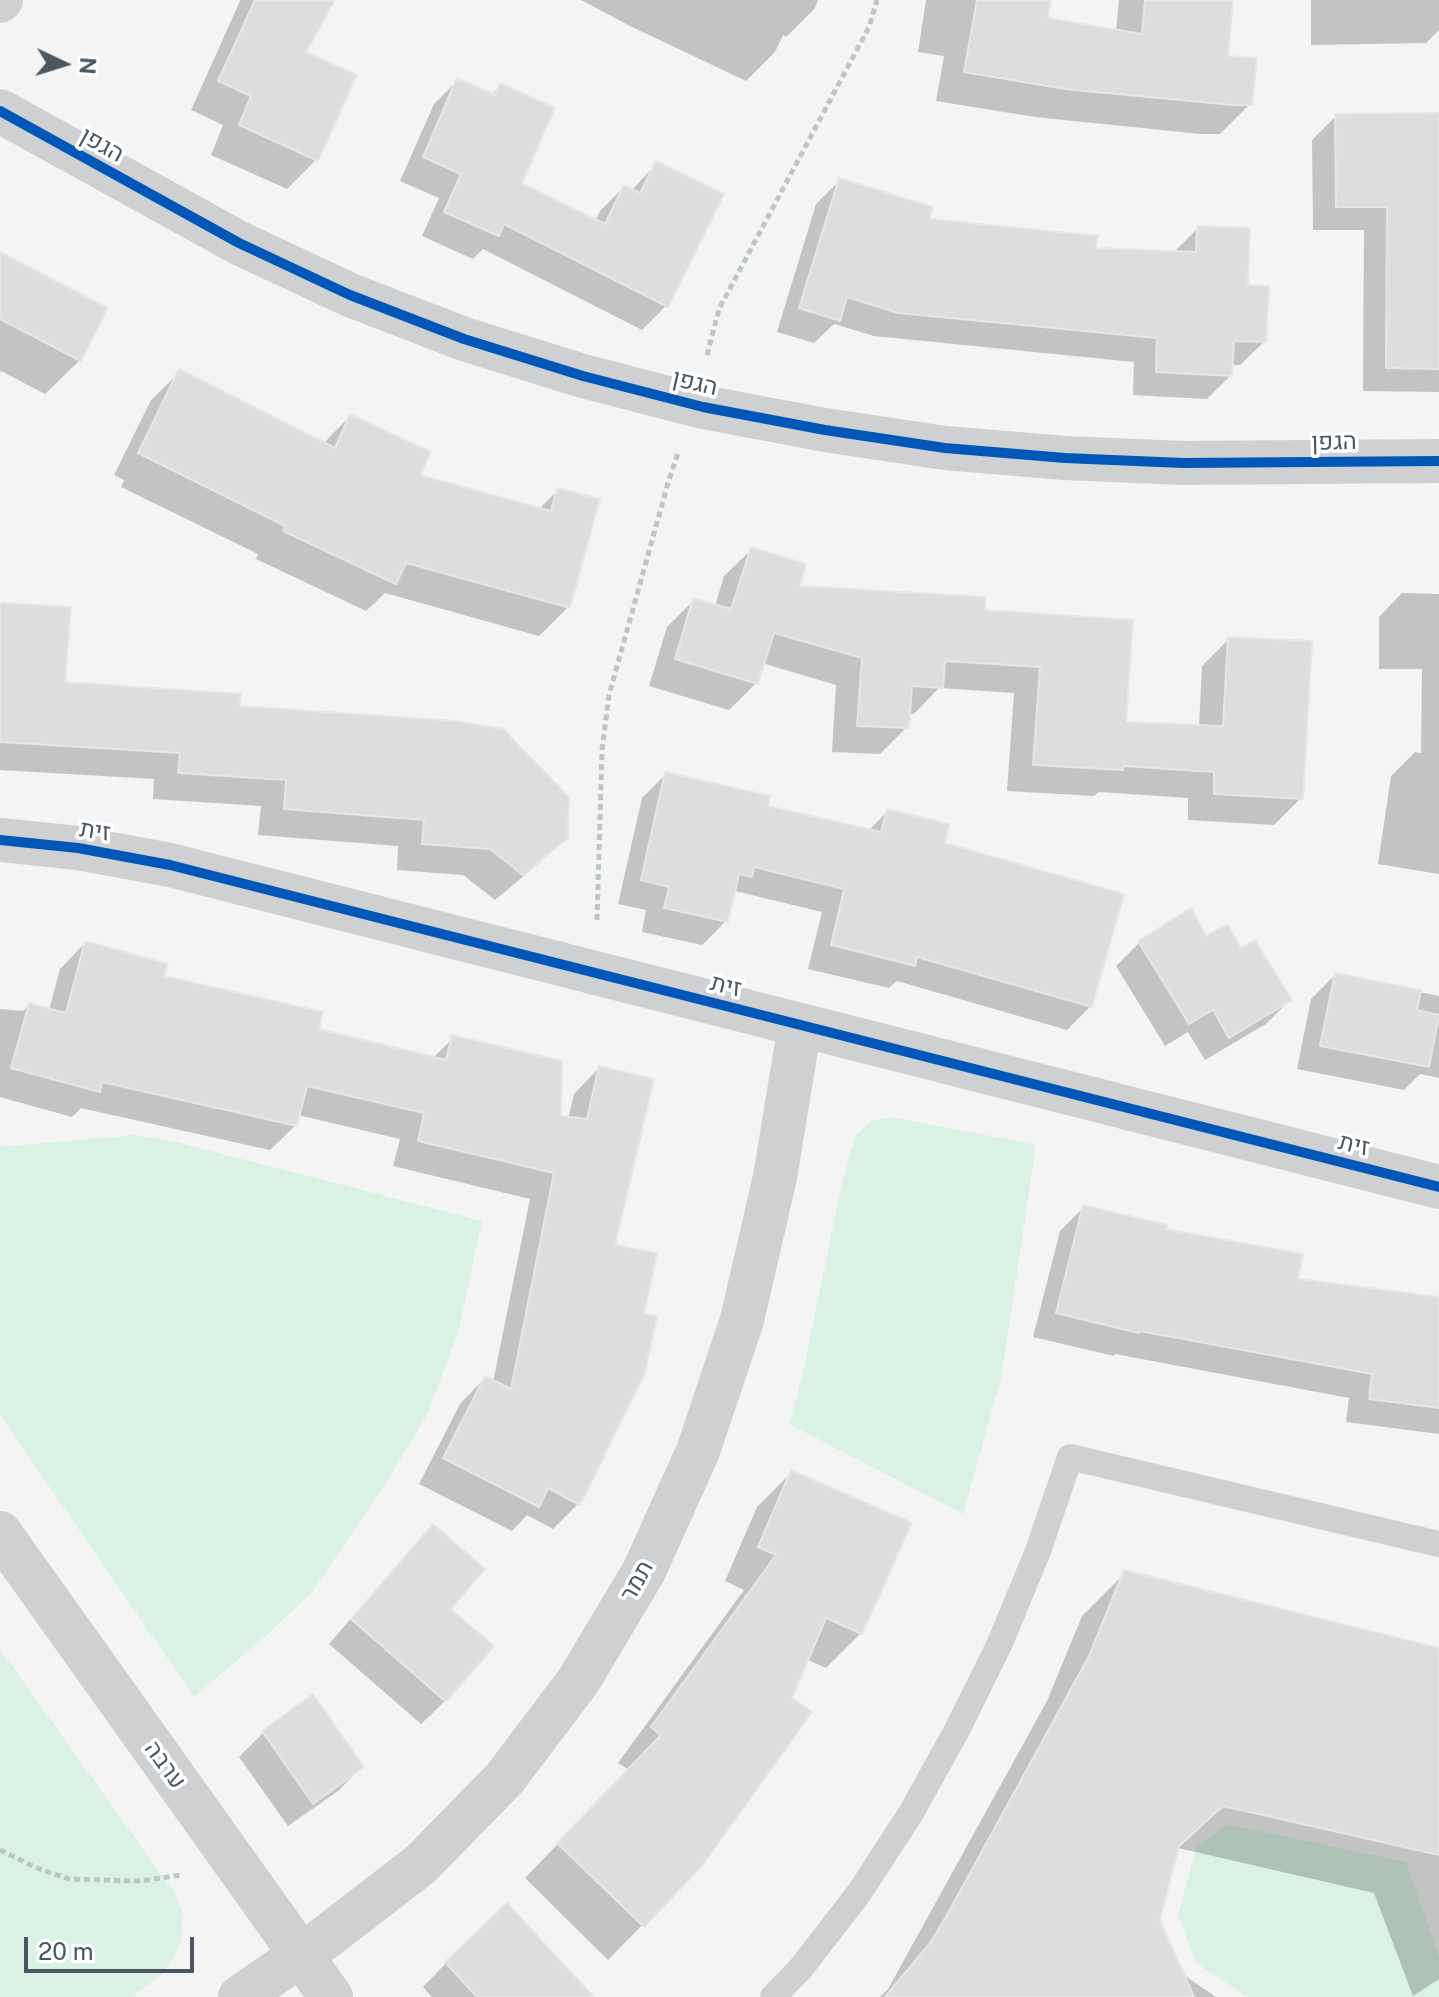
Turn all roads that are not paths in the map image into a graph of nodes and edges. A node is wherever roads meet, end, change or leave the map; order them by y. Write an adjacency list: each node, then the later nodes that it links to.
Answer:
1 (0, 111): 2 (street, הגפן)
2 (1439, 461)
3 (0, 840): 4 (street, זית)
4 (800, 1025): 5 (street, זית); 8 (street, תמר)
5 (1439, 1187)
6 (0, 1533): 8 (street, ערבה)
7 (1439, 1544): 11 (lane)
8 (301, 1955): 9 (street, תמר); 10 (street, ערבה)
9 (240, 1997)
10 (331, 1997)
11 (773, 1997)

